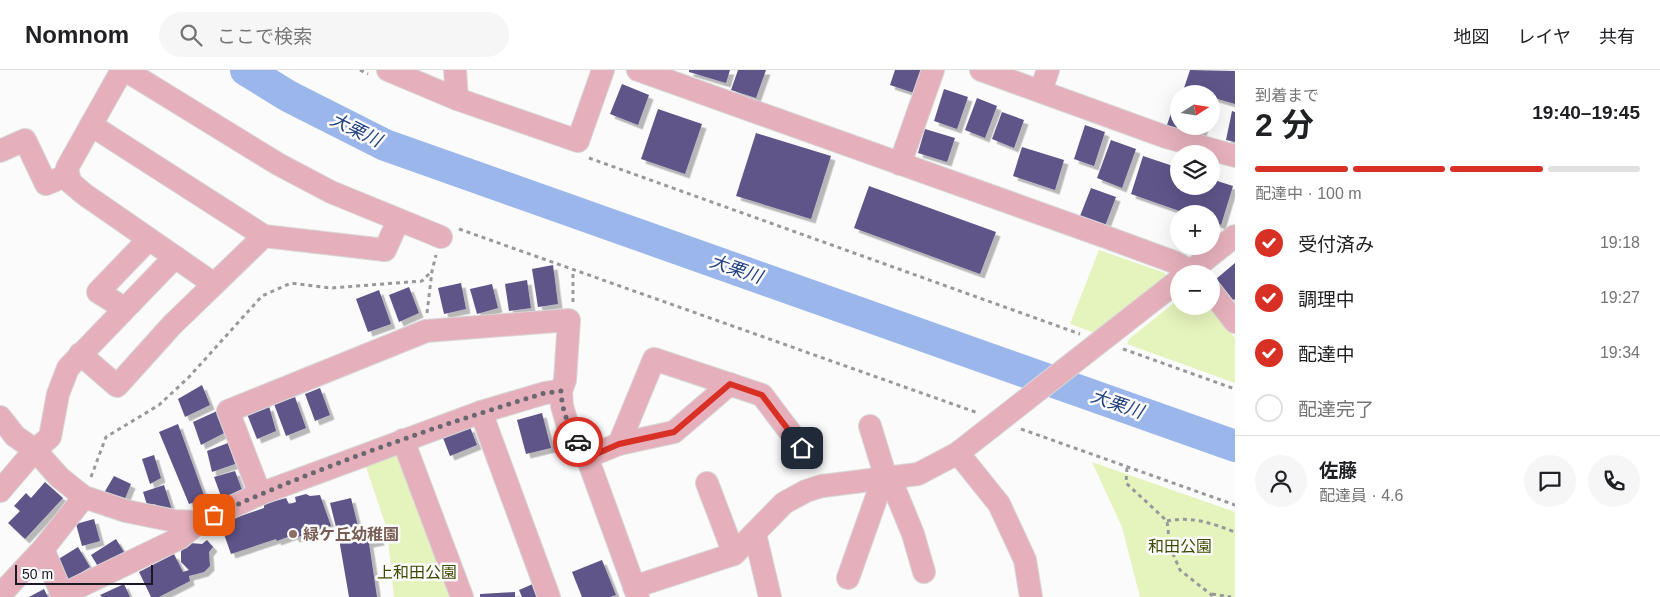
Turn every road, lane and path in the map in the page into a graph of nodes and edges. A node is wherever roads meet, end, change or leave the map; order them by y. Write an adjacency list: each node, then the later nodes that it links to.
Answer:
1 (123, 70): 11 (street); 17 (street)
2 (360, 70): 8 (path)
3 (455, 70): 10 (street)
4 (603, 70): 12 (street)
5 (638, 70): 15 (street)
6 (933, 70): 15 (street)
7 (981, 70): 9 (street)
8 (378, 72): 10 (street)
9 (1044, 80): 14 (street)
10 (457, 99): 12 (street)
11 (91, 125): 16 (street); 19 (street)
12 (580, 148): 34 (path)
13 (0, 151): 16 (street)
14 (1235, 156)
15 (900, 164): 24 (street)
16 (68, 175): 21 (street)
17 (398, 220): 18 (street); 19 (street)
18 (446, 231): 25 (path); 26 (path)
19 (264, 236): 27 (street)
20 (1235, 236): 23 (street)
21 (149, 240): 22 (street); 31 (street)
22 (175, 257): 27 (street); 31 (street)
23 (1199, 265)
24 (1170, 267)
25 (573, 270): 29 (path); 42 (path)
26 (432, 271): 33 (path); 55 (path)
27 (214, 284): 36 (street)
28 (1170, 286): 34 (street)
29 (573, 301)
30 (1220, 303): 32 (street)
31 (124, 308): 36 (street)
32 (1235, 322)
33 (426, 331): 39 (street); 54 (street)
34 (1090, 340): 42 (street)
35 (1121, 348): 38 (path)
36 (80, 354): 47 (street)
37 (730, 384): 45 (street); 45 (street); 46 (street)
38 (1235, 389)
39 (561, 391): 40 (street); 49 (street)
40 (481, 412): 44 (street); 70 (street)
41 (0, 416): 47 (street)
42 (1002, 419): 48 (street); 50 (path)
43 (870, 426): 51 (street)
44 (403, 440): 54 (street); 69 (street)
45 (619, 444): 49 (street)
46 (802, 448)
47 (35, 450): 53 (street); 55 (street)
48 (958, 453): 51 (street); 72 (street)
49 (587, 458): 65 (street)
50 (1127, 468): 56 (path); 57 (path)
51 (886, 478): 60 (street); 63 (street); 64 (street)
52 (707, 483): 62 (street)
53 (0, 491)
54 (260, 494): 58 (street)
55 (84, 497): 58 (street); 61 (street)
56 (1235, 505)
57 (1167, 521): 59 (path); 67 (path)
58 (199, 522): 68 (street)
59 (1235, 532)
60 (755, 534): 62 (street); 71 (street)
61 (43, 549): 66 (street); 68 (street)
62 (734, 554): 65 (street)
63 (924, 572)
64 (848, 578)
65 (636, 592)
66 (0, 594)
67 (1213, 595): 73 (path)
68 (63, 596)
69 (462, 597)
70 (549, 597)
71 (770, 597)
72 (1031, 597)
73 (1231, 597)

